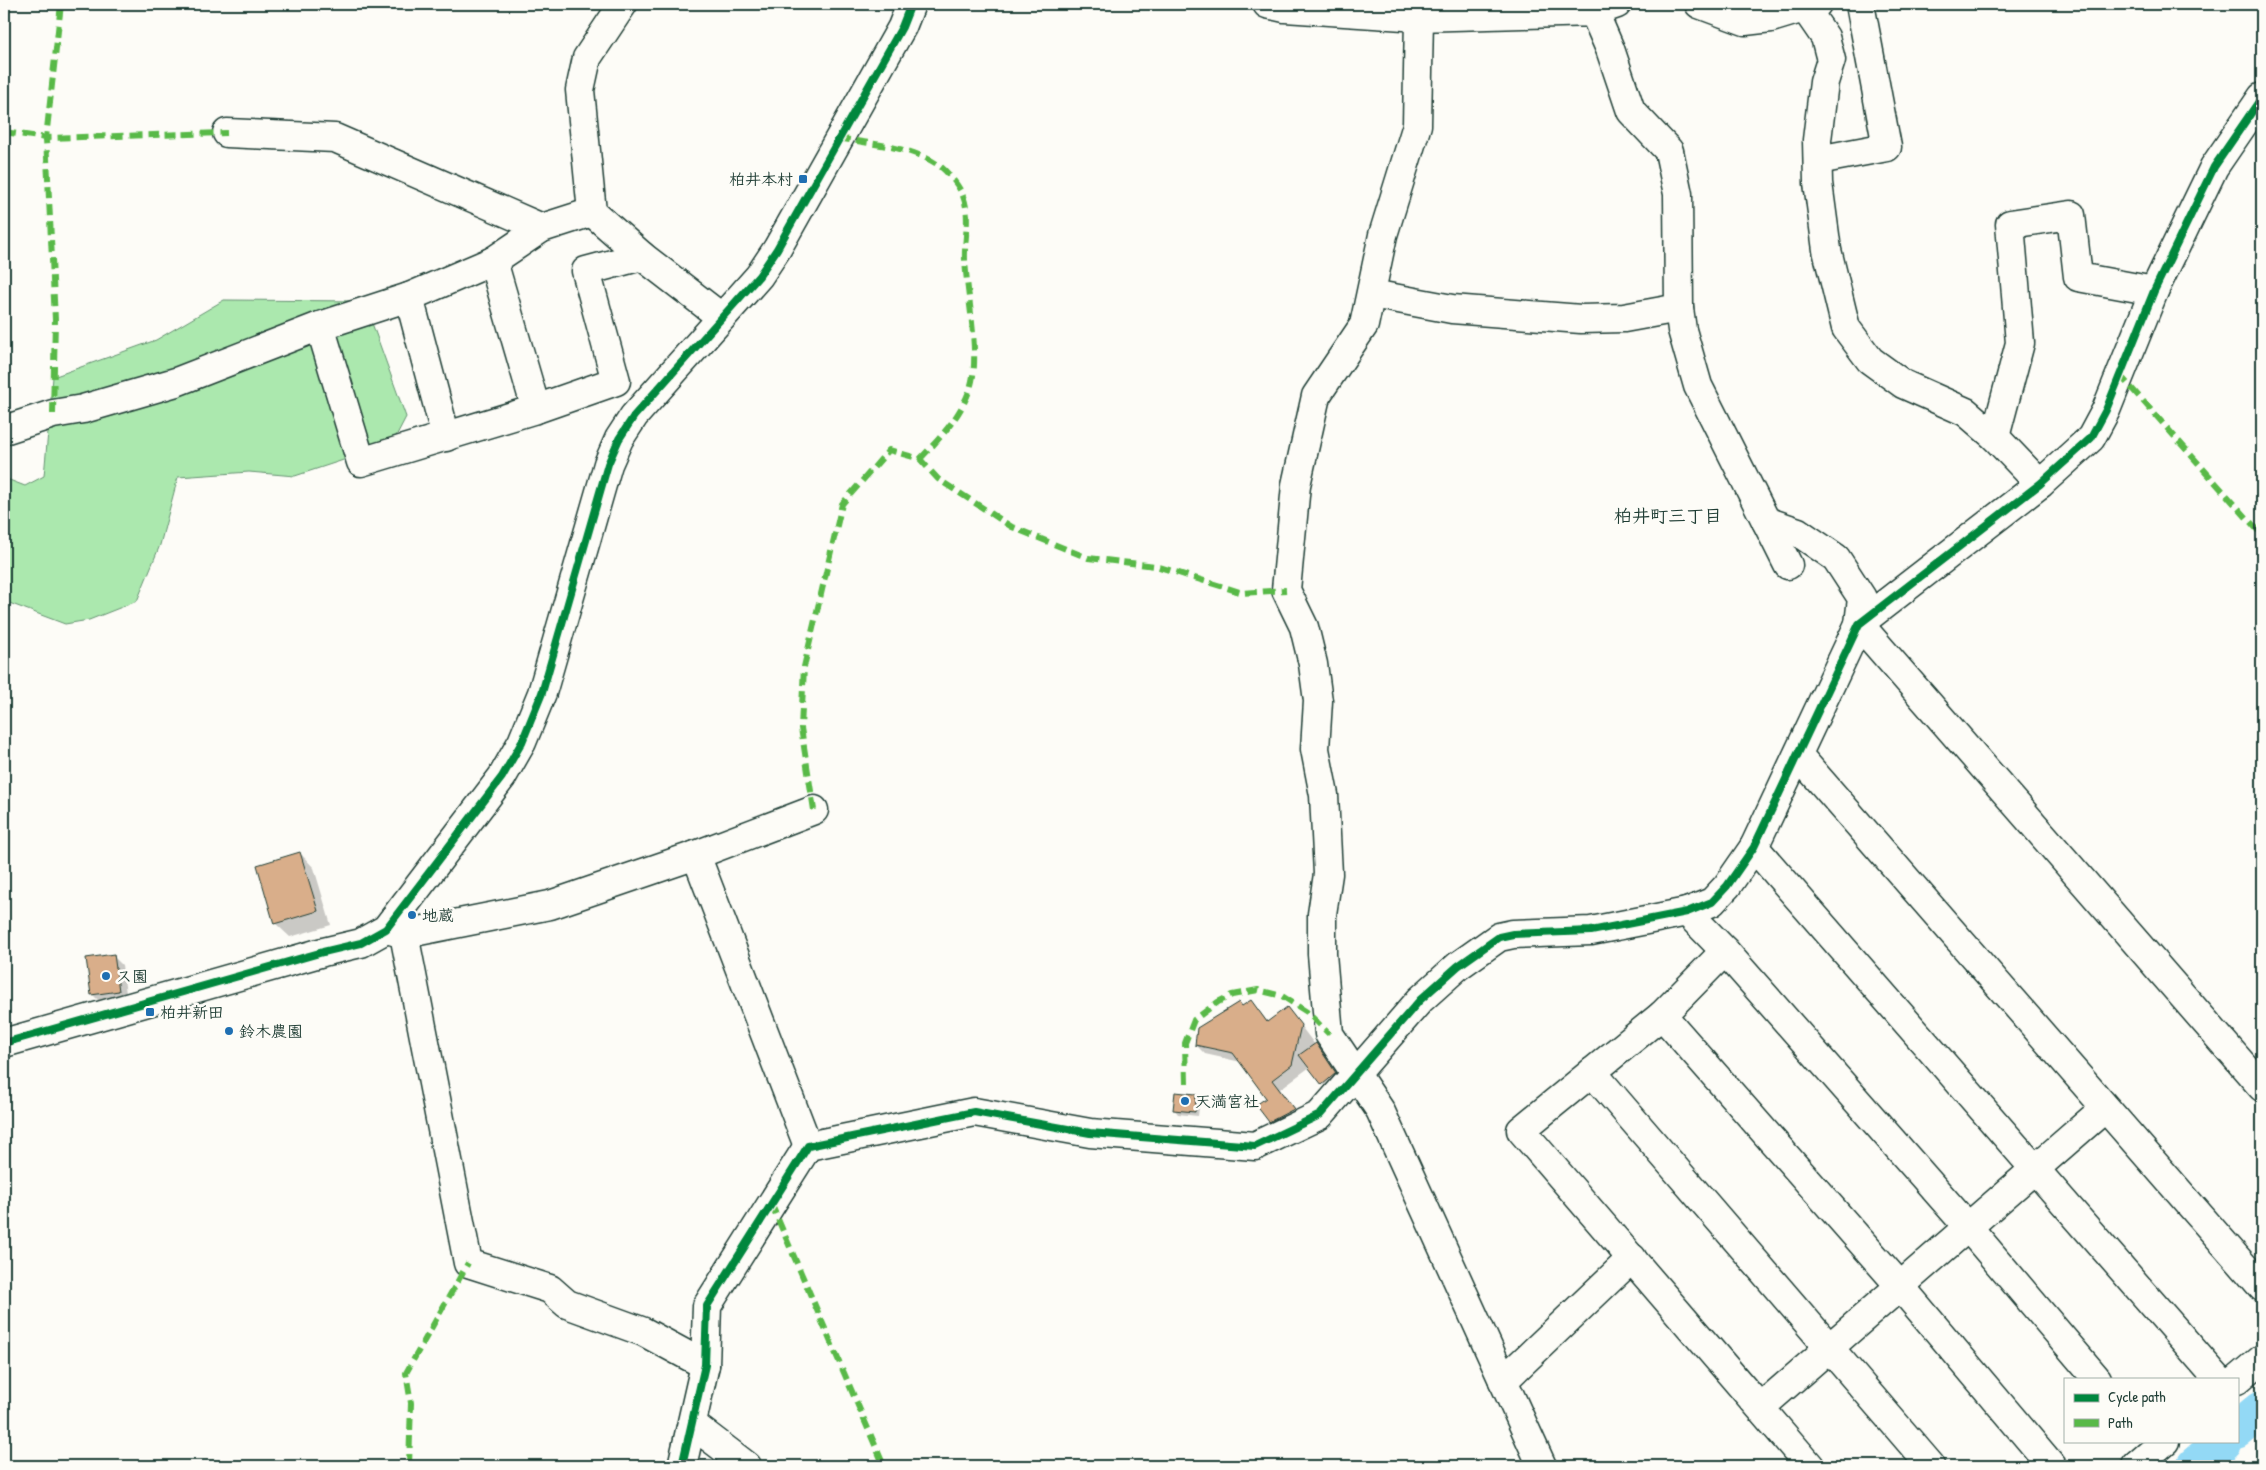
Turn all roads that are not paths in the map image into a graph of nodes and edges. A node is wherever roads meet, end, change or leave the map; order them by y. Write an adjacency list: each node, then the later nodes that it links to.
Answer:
1 (623, 4): 12 (street)
2 (911, 4): 20 (street)
3 (1267, 4): 8 (street)
4 (1699, 4): 6 (street)
5 (1860, 4): 11 (street)
6 (1811, 6): 11 (street)
7 (1606, 8): 8 (street); 19 (street)
8 (1419, 17): 17 (street)
9 (2262, 97): 16 (street)
10 (228, 133): 13 (street)
11 (1818, 160): 25 (street)
12 (592, 212): 13 (street); 14 (street)
13 (542, 228): 15 (street)
14 (642, 256): 20 (street); 22 (street)
15 (493, 261): 18 (street); 22 (street)
16 (2154, 291): 25 (street); 26 (street)
17 (1372, 294): 19 (street); 40 (street)
18 (409, 297): 21 (street); 24 (street)
19 (1679, 308): 27 (street)
20 (721, 317): 35 (street)
21 (320, 326): 23 (street); 24 (street)
22 (536, 408): 24 (street)
23 (4, 430)
24 (446, 437)
25 (1995, 437): 26 (street)
26 (2040, 484): 29 (street)
27 (1766, 521): 28 (street); 29 (street)
28 (1788, 565)
29 (1859, 624): 30 (street); 41 (street)
30 (1798, 755): 32 (street); 42 (street)
31 (814, 810): 33 (street)
32 (1754, 846): 34 (street); 44 (street)
33 (696, 855): 35 (street); 43 (street)
34 (1687, 912): 36 (street); 40 (street)
35 (395, 931): 38 (street); 51 (street)
36 (1724, 951): 37 (street); 45 (street)
37 (1662, 1014): 39 (street); 47 (street)
38 (4, 1043)
39 (1592, 1072): 46 (street); 49 (street)
40 (1357, 1074): 43 (street); 55 (street)
41 (2262, 1087)
42 (2105, 1108): 44 (street); 48 (street)
43 (808, 1146): 51 (street)
44 (2034, 1170): 45 (street); 53 (street)
45 (1968, 1227): 47 (street); 52 (street)
46 (1632, 1258): 55 (street); 56 (street)
47 (1900, 1286): 49 (street); 64 (street)
48 (2262, 1287)
49 (1830, 1347): 56 (street); 63 (street)
50 (2262, 1359): 54 (street)
51 (705, 1365): 57 (street)
52 (2096, 1378)
53 (2217, 1378)
54 (2238, 1379)
55 (1503, 1381): 61 (street)
56 (1761, 1407): 62 (street)
57 (692, 1424): 59 (street); 60 (street)
58 (2157, 1444): 65 (street)
59 (682, 1466)
60 (747, 1466)
61 (1542, 1466)
62 (1810, 1466)
63 (1931, 1466)
64 (2052, 1466)
65 (2136, 1466)

